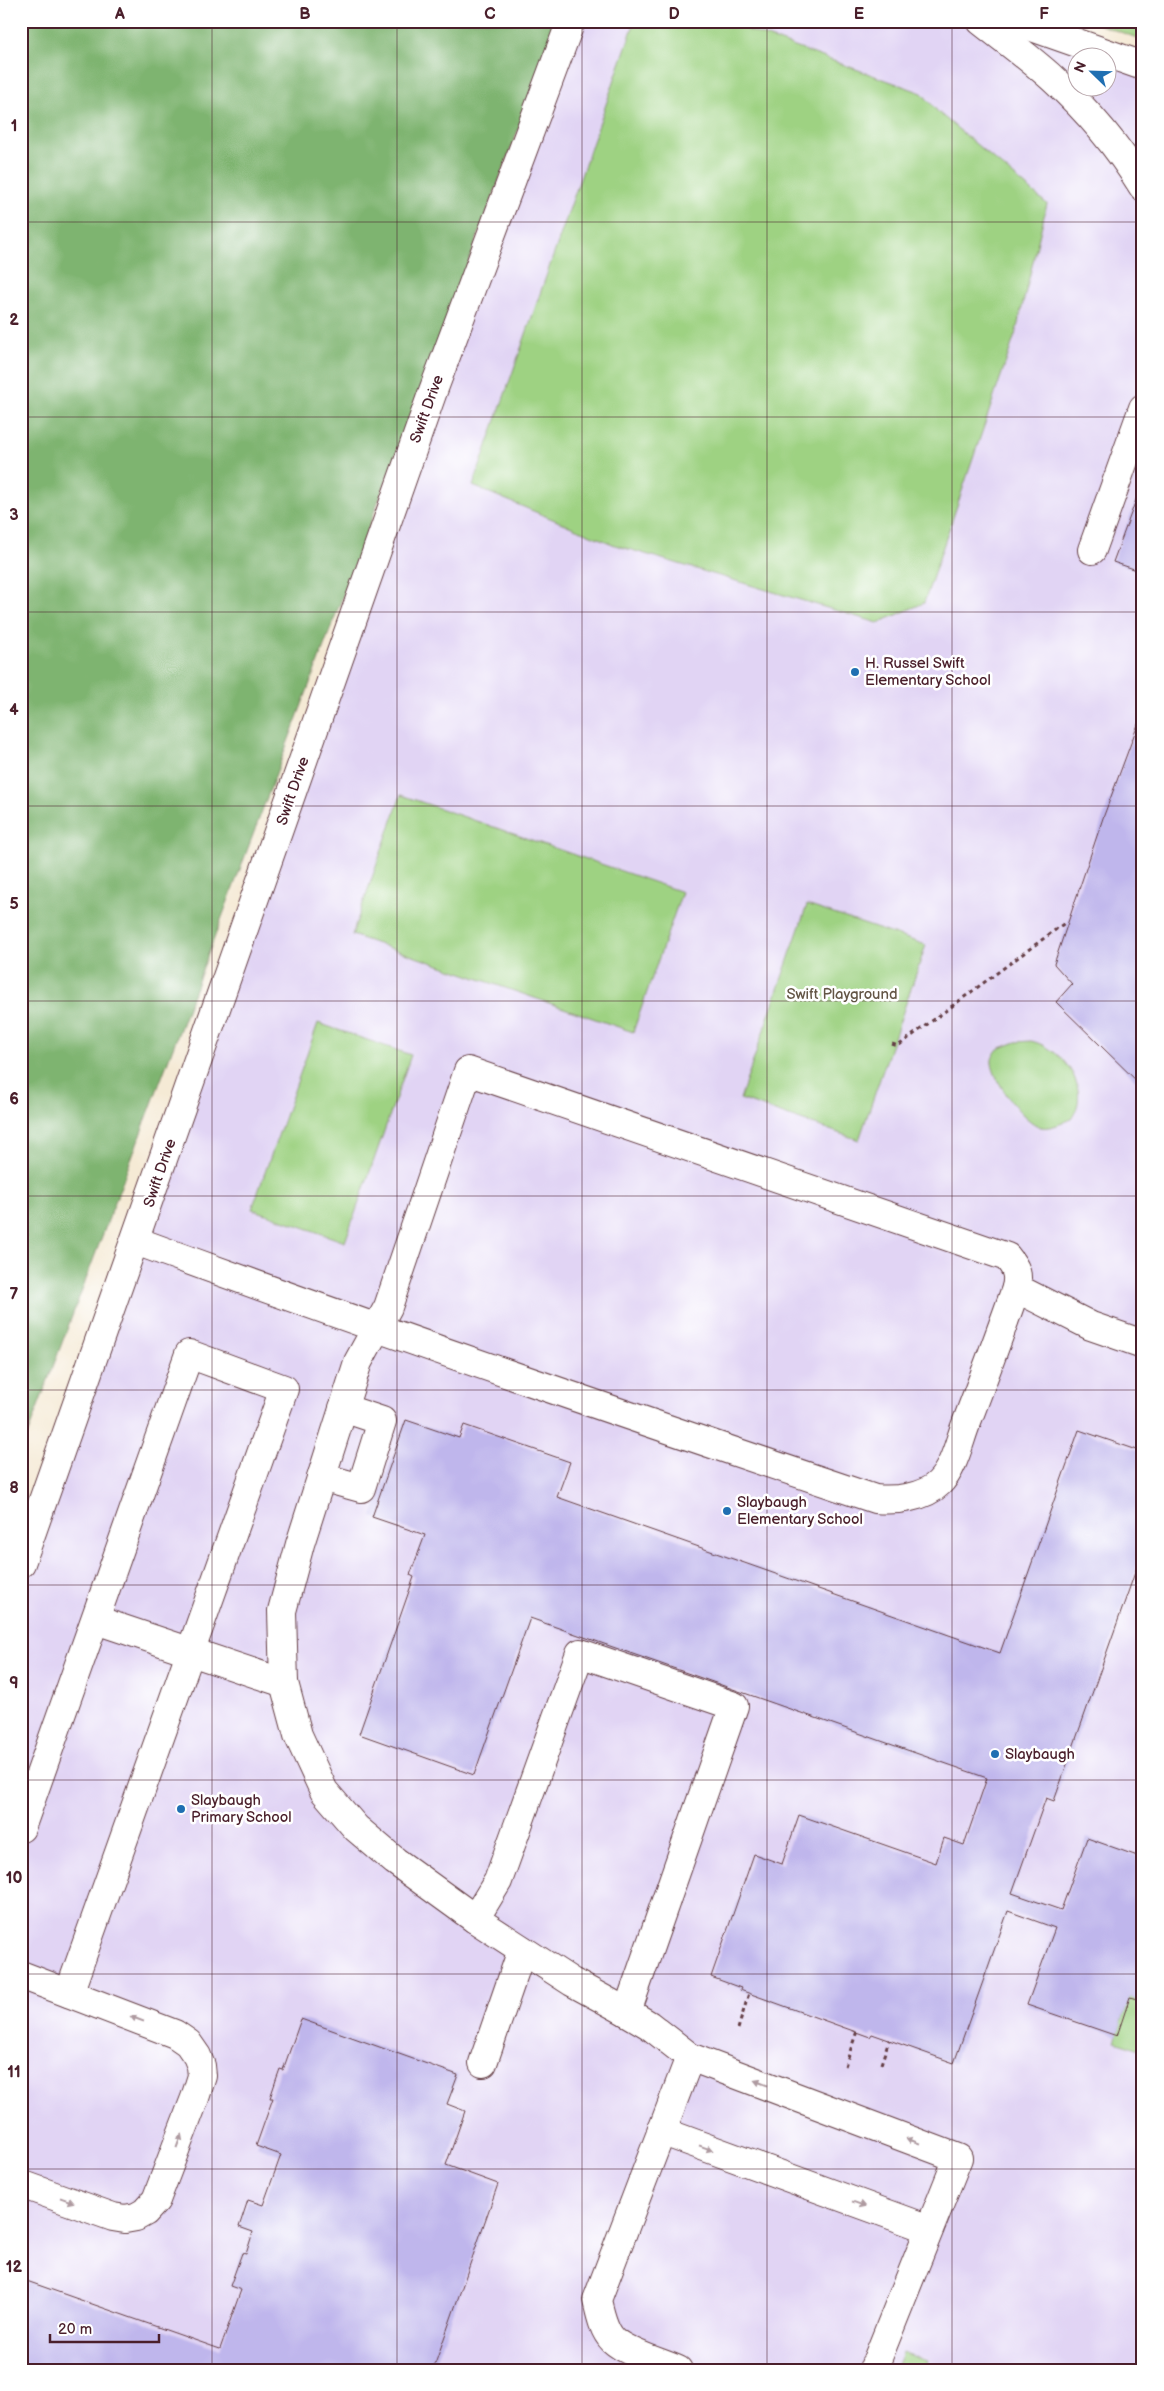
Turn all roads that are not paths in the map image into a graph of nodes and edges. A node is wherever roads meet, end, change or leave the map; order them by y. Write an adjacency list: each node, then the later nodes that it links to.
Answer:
1 (571, 21): 8 (street, Swift Drive)
2 (981, 21): 5 (street)
3 (1015, 21): 4 (street)
4 (1143, 66)
5 (1140, 180)
6 (1143, 408): 7 (street)
7 (1092, 550)
8 (136, 1241): 10 (street); 14 (street, Swift Drive)
9 (1016, 1288): 10 (street); 10 (street); 11 (street)
10 (376, 1329): 12 (street)
11 (1143, 1344)
12 (343, 1408): 13 (street); 13 (street)
13 (321, 1477): 17 (street)
14 (21, 1563)
15 (96, 1620): 16 (street); 16 (street); 18 (street)
16 (191, 1653): 17 (street); 22 (street)
17 (284, 1683): 19 (street)
18 (21, 1828)
19 (475, 1919): 20 (street); 23 (street)
20 (522, 1950): 23 (street); 25 (street)
21 (21, 1975): 22 (street)
22 (69, 1993): 27 (street, one-way to 22)
23 (627, 2012): 24 (street)
24 (690, 2057): 26 (street); 28 (street, one-way to 24)
25 (483, 2063)
26 (661, 2132): 28 (street, one-way to 28); 29 (street)
27 (21, 2184)
28 (929, 2229): 30 (street)
29 (678, 2370)
30 (873, 2370)

